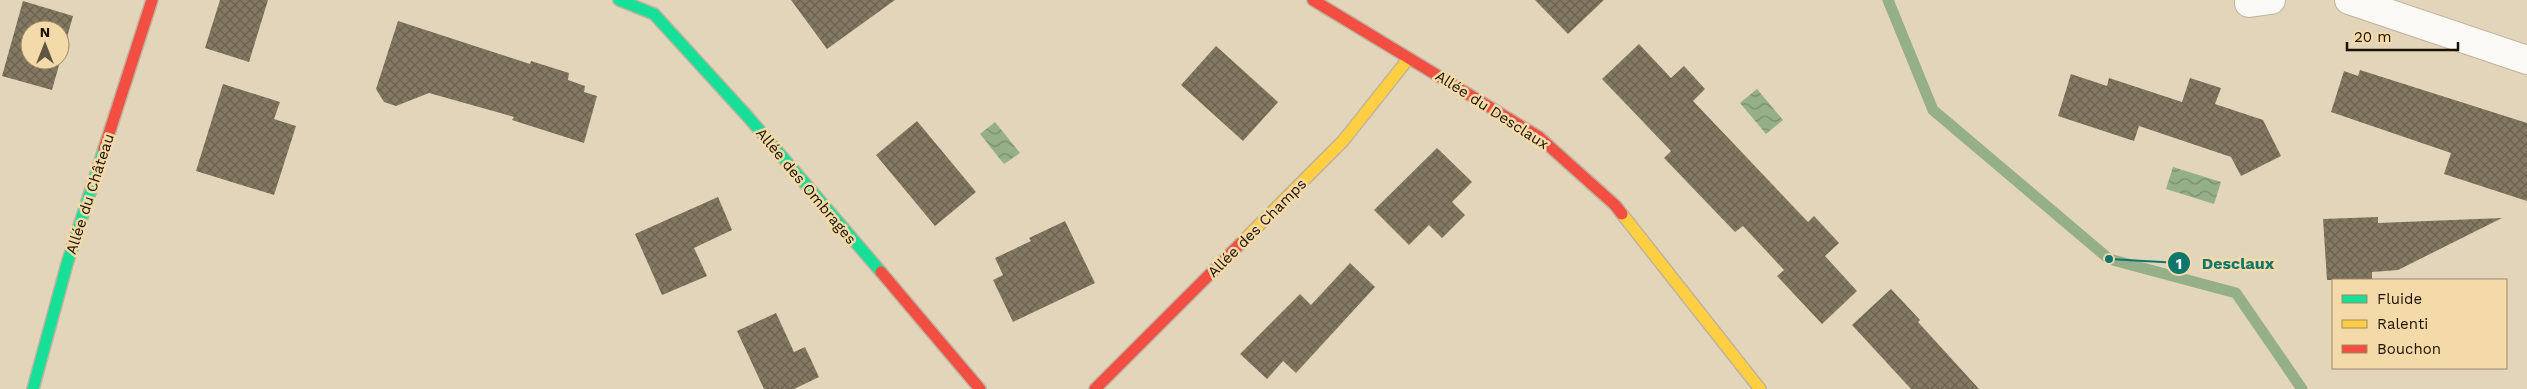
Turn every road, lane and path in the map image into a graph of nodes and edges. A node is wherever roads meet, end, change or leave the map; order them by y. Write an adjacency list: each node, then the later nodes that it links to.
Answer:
1 (152, 0): 7 (street, Allée du Château)
2 (619, 0): 8 (street, Allée des Ombrages)
3 (1314, 0): 5 (street, Allée du Desclaux)
4 (2348, 0): 6 (street)
5 (1409, 58): 9 (street, Allée des Champs); 10 (street, Allée du Desclaux)
6 (2527, 60)
7 (33, 389)
8 (980, 389)
9 (1095, 389)
10 (1760, 389)

